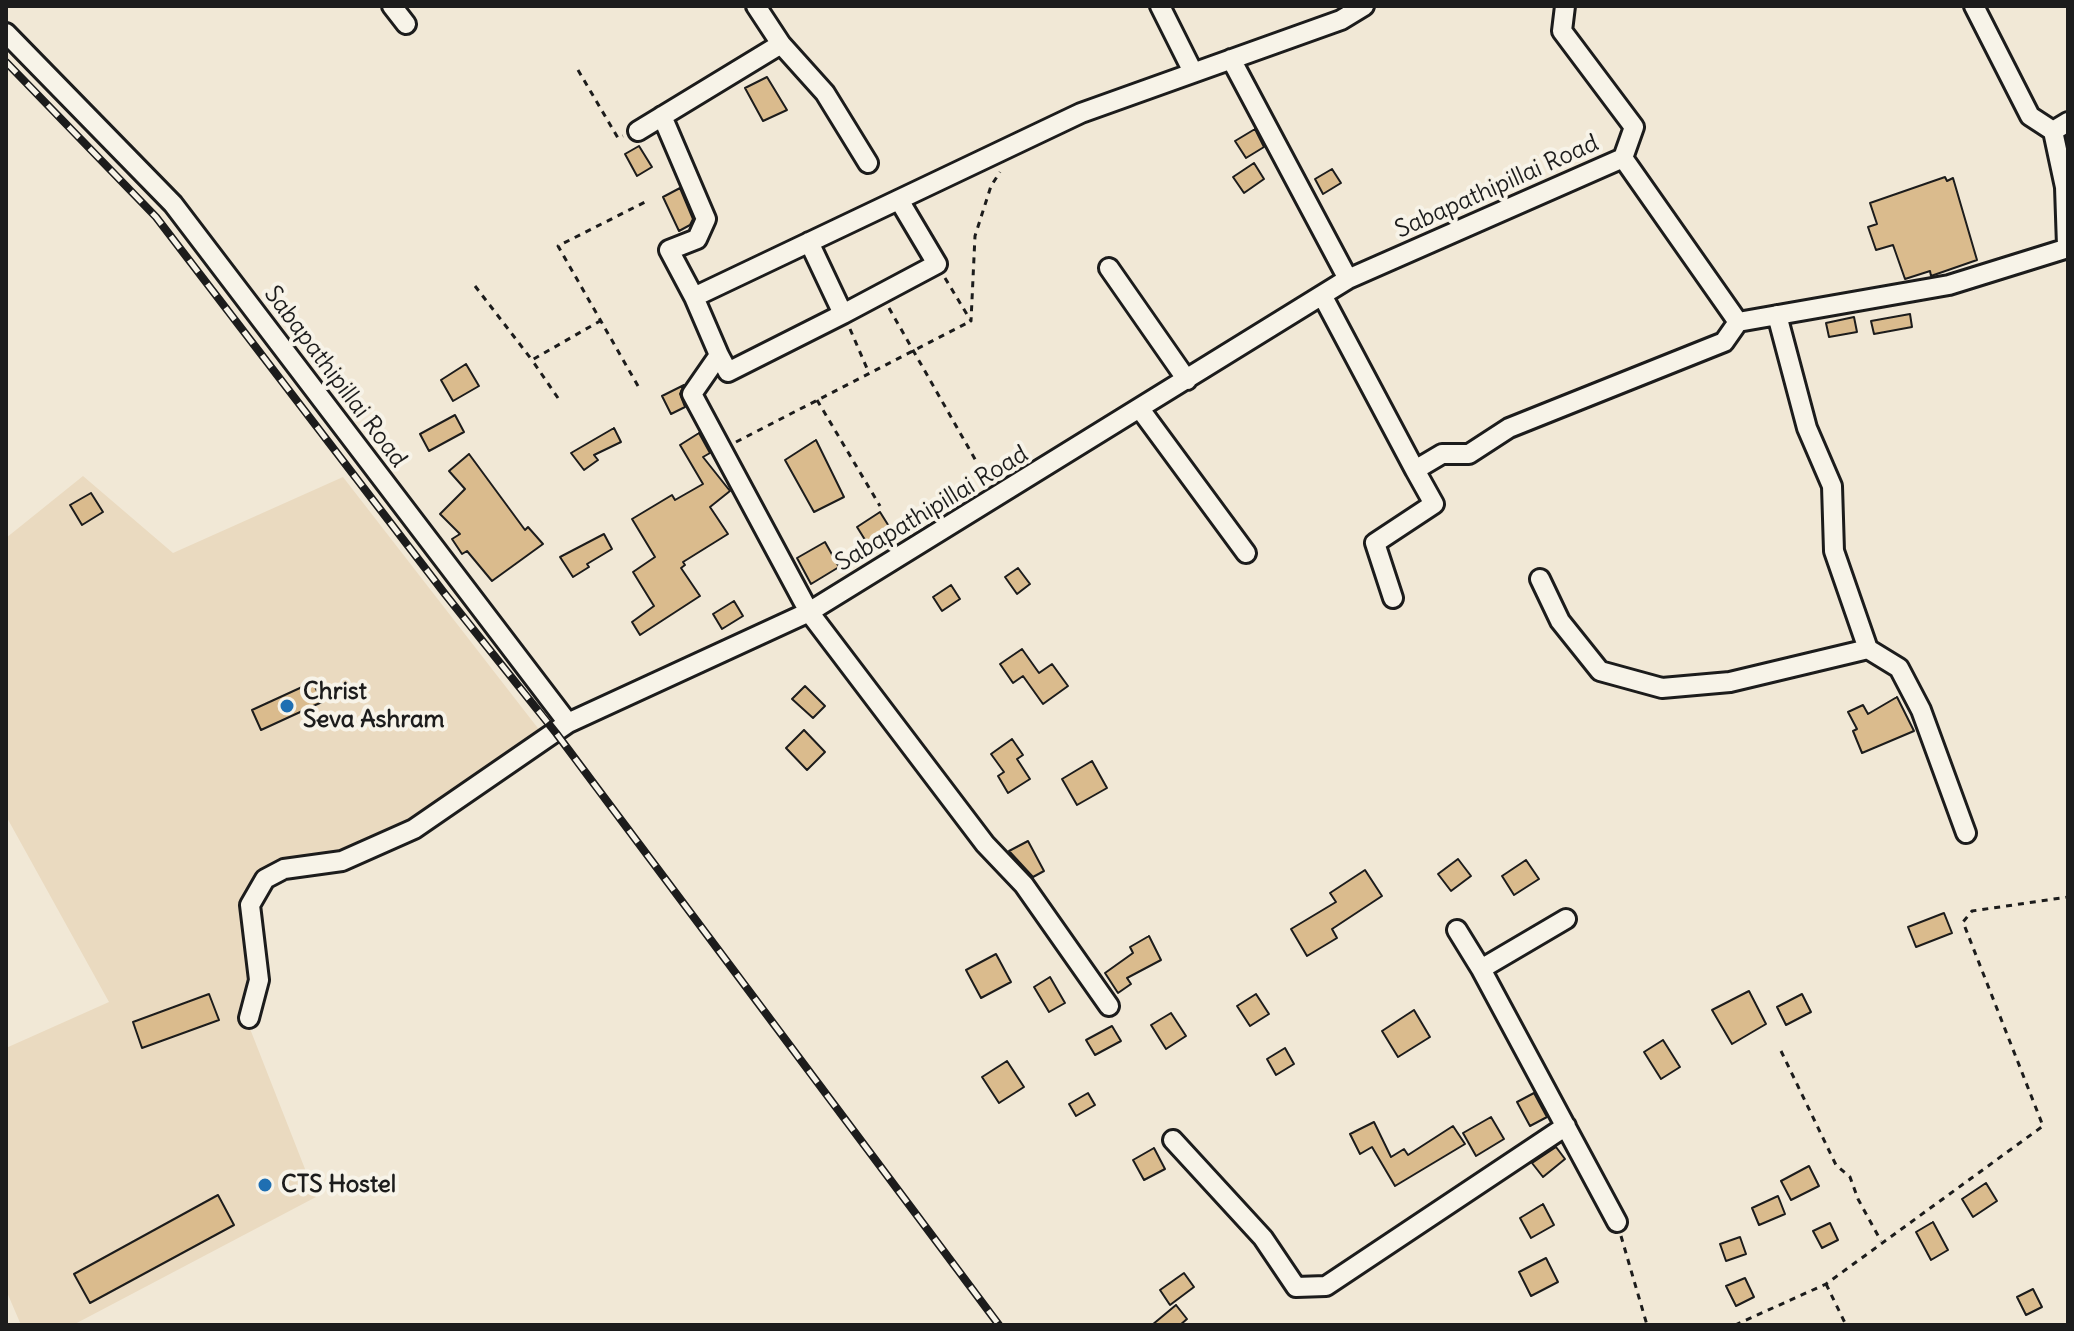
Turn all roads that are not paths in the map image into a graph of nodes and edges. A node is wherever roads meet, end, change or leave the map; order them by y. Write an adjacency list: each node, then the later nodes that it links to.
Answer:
1 (392, 6): 7 (street)
2 (756, 6): 9 (street)
3 (1160, 6): 11 (street)
4 (1364, 6): 10 (street)
5 (1565, 6): 15 (street)
6 (1974, 6): 13 (street)
7 (406, 24)
8 (6, 33): 36 (street, Sabapathipillai Road)
9 (781, 44): 12 (street); 16 (street)
10 (1231, 59): 11 (street); 21 (street)
11 (1193, 72): 17 (street)
12 (662, 116): 14 (street); 23 (street)
13 (2060, 126): 19 (street)
14 (638, 131)
15 (1623, 158): 21 (street, Sabapathipillai Road); 26 (street, Sabapathipillai Road)
16 (868, 163)
17 (899, 200): 18 (street); 24 (street)
18 (809, 242): 23 (street); 24 (street)
19 (2067, 247): 25 (street)
20 (1109, 268): 28 (street)
21 (1348, 279): 22 (street, Sabapathipillai Road)
22 (1322, 295): 28 (street, Sabapathipillai Road); 30 (street)
23 (694, 297): 27 (street)
24 (843, 314): 27 (street)
25 (1777, 315): 26 (street); 35 (street)
26 (1738, 322): 30 (street)
27 (719, 355): 34 (street)
28 (1187, 380): 29 (street, Sabapathipillai Road)
29 (1140, 409): 31 (street); 34 (street, Sabapathipillai Road)
30 (1415, 470): 33 (street)
31 (1246, 553)
32 (1540, 579): 35 (street)
33 (1393, 598)
34 (809, 612): 36 (street, Sabapathipillai Road); 41 (street)
35 (1868, 649): 37 (street)
36 (568, 723): 42 (street)
37 (1966, 833)
38 (1566, 919): 40 (street)
39 (1457, 930): 40 (street)
40 (1481, 969): 43 (street)
41 (1109, 1006)
42 (249, 1018)
43 (1566, 1126): 44 (street); 45 (street)
44 (1173, 1140)
45 (1617, 1222)

